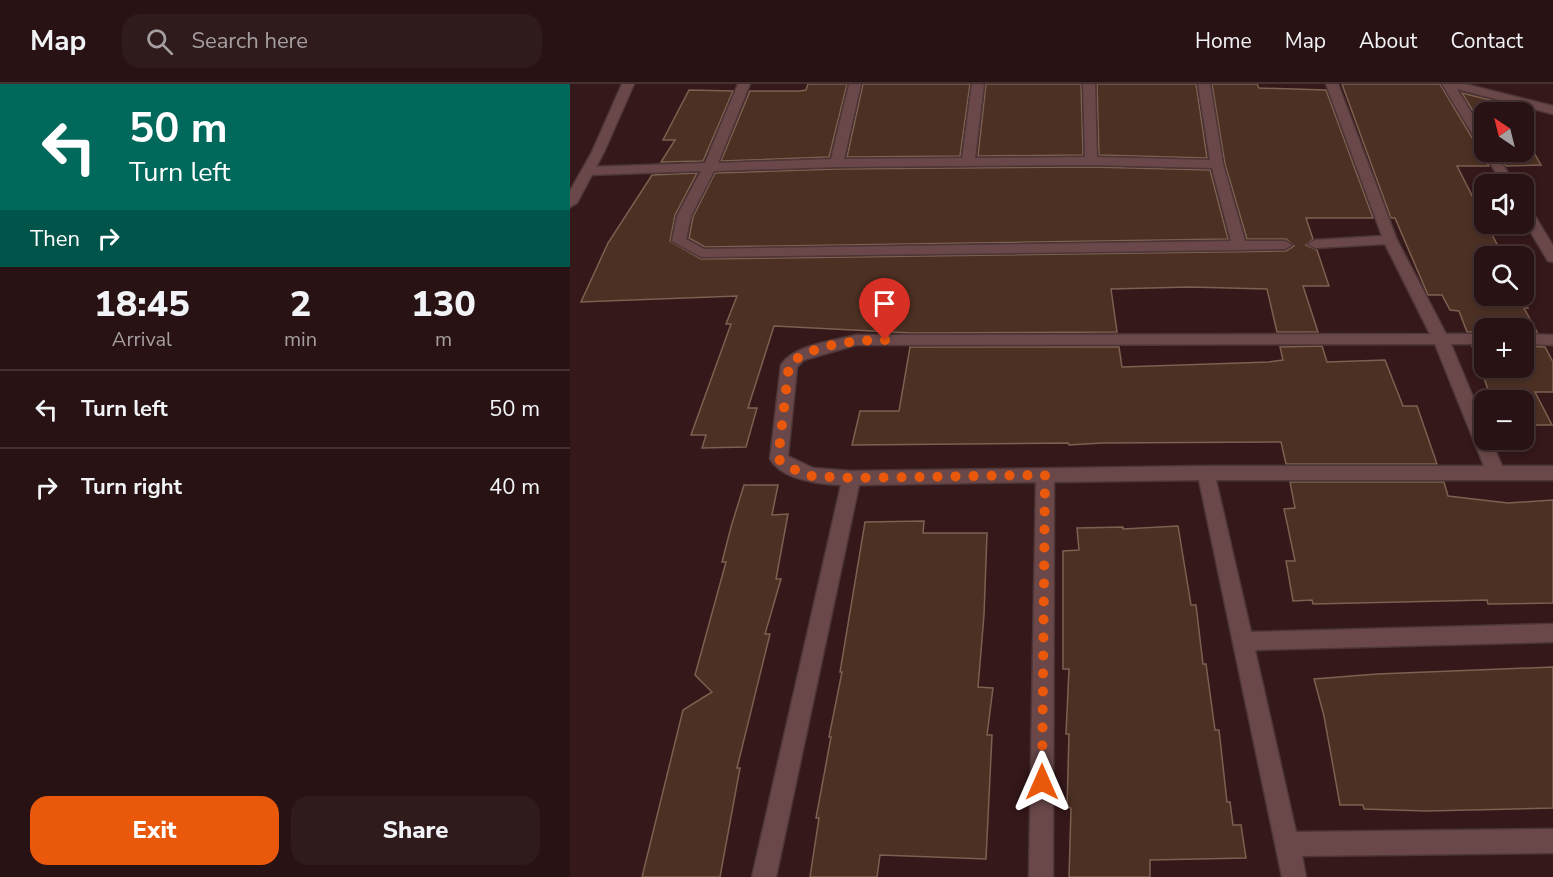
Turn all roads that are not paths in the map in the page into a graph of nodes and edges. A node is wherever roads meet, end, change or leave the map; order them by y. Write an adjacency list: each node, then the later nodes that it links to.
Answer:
1 (628, 84): 16 (street)
2 (744, 84): 15 (street)
3 (855, 84): 12 (street)
4 (978, 84): 13 (street)
5 (1089, 84): 11 (street)
6 (1204, 84): 14 (street)
7 (1332, 84): 20 (street)
8 (1450, 84): 9 (street); 10 (street)
9 (1553, 110)
10 (1474, 126)
11 (1091, 161): 13 (street); 14 (street)
12 (837, 163): 13 (street); 15 (street)
13 (968, 163)
14 (1217, 164): 23 (street)
15 (710, 167): 16 (street); 23 (street)
16 (589, 171): 17 (street)
17 (570, 203)
18 (1534, 221): 19 (street)
19 (1547, 237): 24 (street)
20 (1390, 240): 21 (street); 25 (street)
21 (1315, 244)
22 (1285, 245): 23 (street)
23 (1239, 246)
24 (1553, 258)
25 (1440, 338): 26 (street); 30 (street); 33 (street)
26 (1474, 339)
27 (1534, 339): 28 (street)
28 (1553, 340)
29 (1206, 473): 30 (street); 32 (street); 35 (street)
30 (1496, 473): 31 (street)
31 (1553, 473)
32 (1045, 475): 33 (street); 39 (street)
33 (851, 478): 38 (street)
34 (1553, 633): 35 (street)
35 (1243, 641): 37 (street)
36 (1553, 841): 37 (street)
37 (1288, 844): 40 (street)
38 (764, 877)
39 (1041, 877)
40 (1294, 877)

